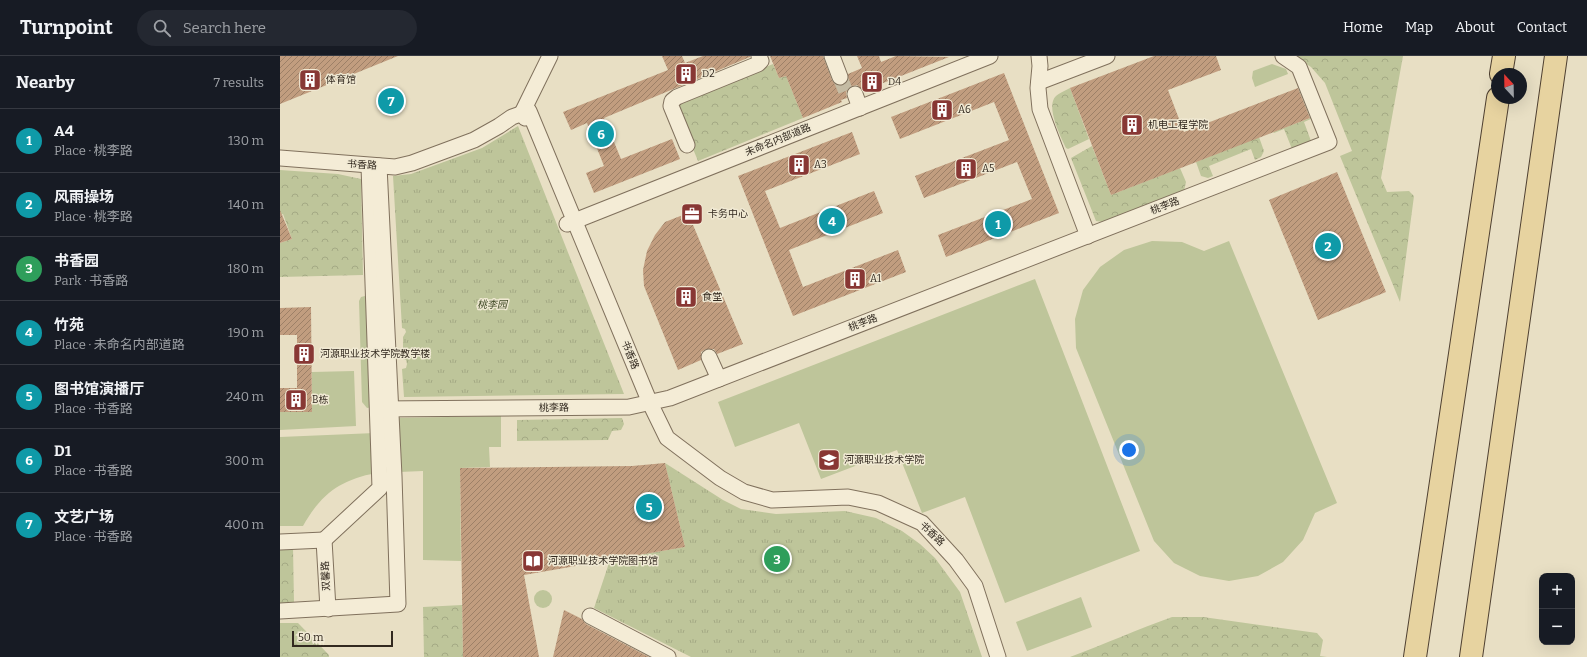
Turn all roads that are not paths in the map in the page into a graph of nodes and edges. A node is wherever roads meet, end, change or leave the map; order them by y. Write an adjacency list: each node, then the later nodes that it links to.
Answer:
1 (550, 56): 18 (street)
2 (558, 56): 18 (street)
3 (759, 56): 19 (street)
4 (832, 56): 5 (street)
5 (839, 56)
6 (978, 56): 16 (street, 未命名内部道路)
7 (990, 56): 16 (street, 未命名内部道路)
8 (1039, 56): 15 (street)
9 (1045, 56): 15 (street)
10 (1106, 56): 15 (street)
11 (1283, 56): 24 (street, 桃李路)
12 (1504, 56): 14 (main road)
13 (1556, 56): 38 (main road)
14 (1502, 68)
15 (1041, 81): 24 (street)
16 (854, 103): 23 (street, 未命名内部道路)
17 (1497, 104): 37 (main road)
18 (527, 115): 22 (street, 书香路); 23 (street, 书香路)
19 (687, 145)
20 (280, 158): 22 (street, 书香路)
21 (280, 163): 22 (street, 书香路)
22 (374, 168): 28 (street)
23 (570, 220): 27 (street, 书香路)
24 (1090, 232): 26 (street, 桃李路)
25 (710, 357): 26 (street)
26 (718, 376): 27 (street, 桃李路)
27 (645, 400): 28 (street, 桃李路); 35 (street, 书香路); 36 (street, 书香路)
28 (385, 406): 29 (street); 31 (street)
29 (324, 540): 30 (street); 31 (street, 双馨路)
30 (280, 542)
31 (328, 609): 32 (street)
32 (280, 611)
33 (590, 616): 34 (street)
34 (668, 657)
35 (994, 657)
36 (998, 657)
37 (1415, 657)
38 (1471, 657)

